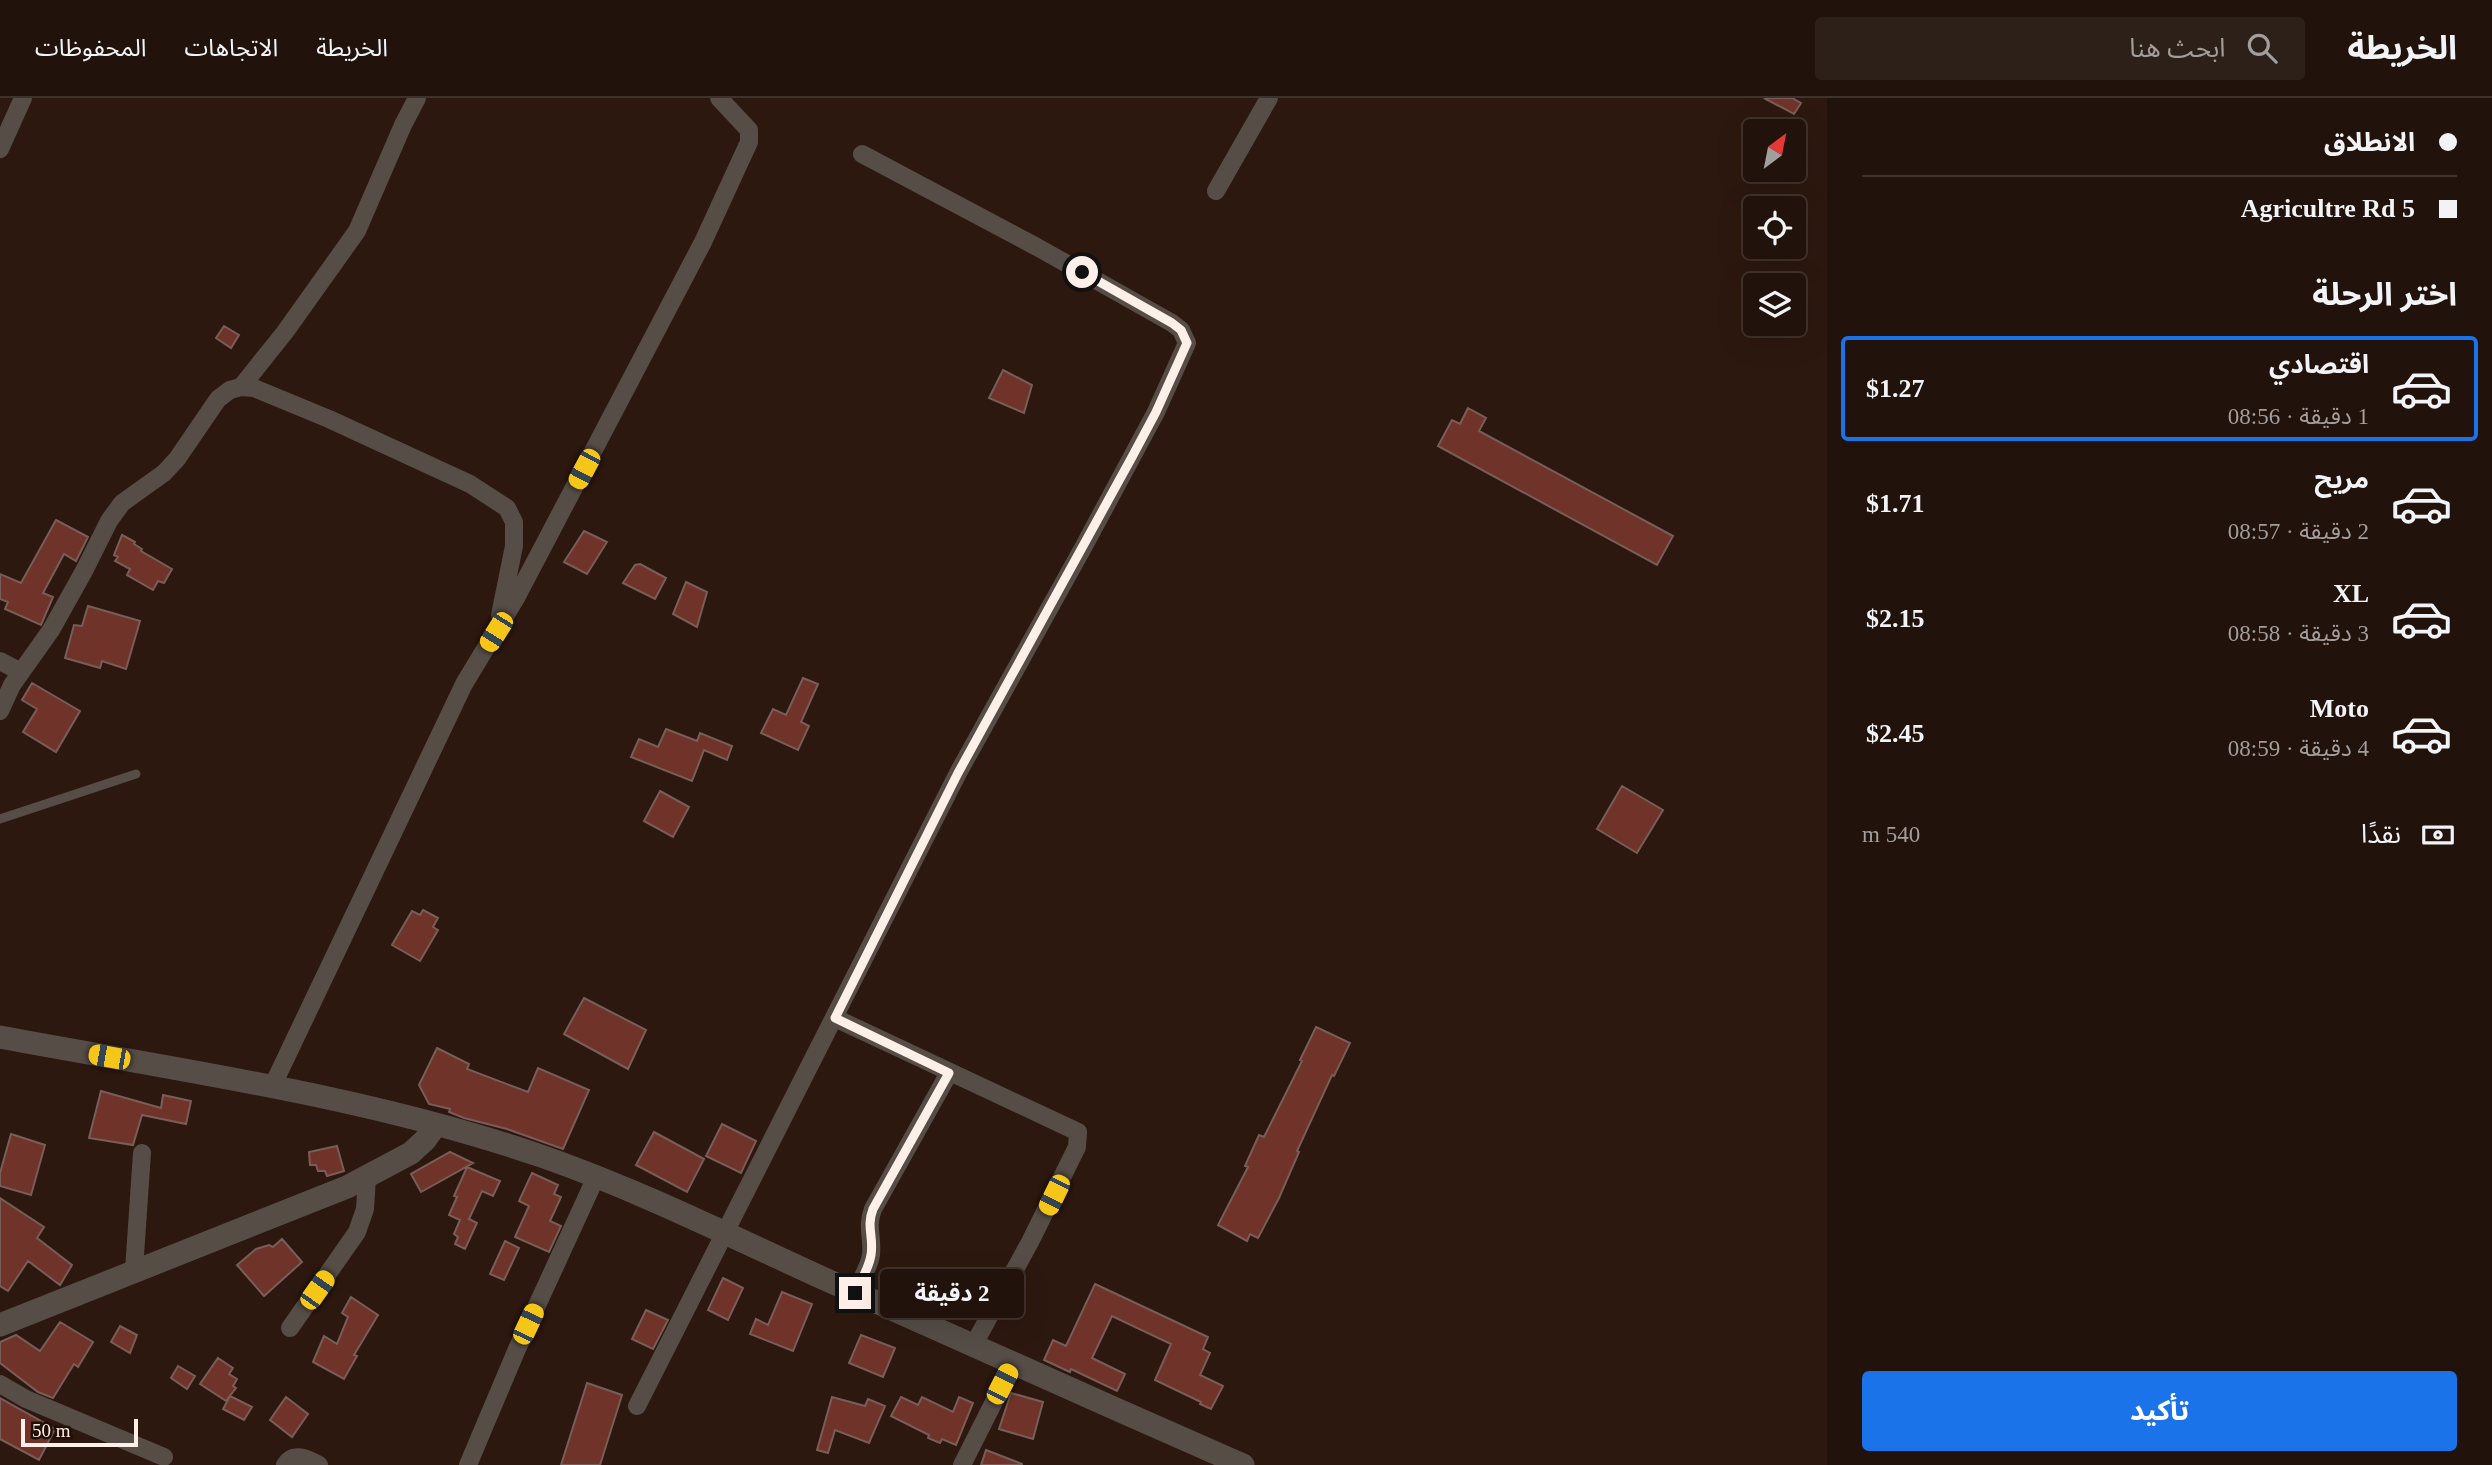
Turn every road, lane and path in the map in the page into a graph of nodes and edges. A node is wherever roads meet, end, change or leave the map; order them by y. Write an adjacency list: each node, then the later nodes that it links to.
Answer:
1 (23, 98): 5 (street)
2 (417, 98): 8 (street)
3 (719, 98): 9 (street)
4 (1269, 98): 7 (street)
5 (0, 149)
6 (862, 154): 15 (street)
7 (1216, 191)
8 (241, 387): 9 (street); 11 (street)
9 (496, 632): 18 (street)
10 (0, 661): 11 (street)
11 (21, 672): 12 (street)
12 (0, 711)
13 (136, 774): 14 (lane)
14 (0, 819)
15 (835, 1018): 17 (street); 23 (street)
16 (0, 1038): 18 (street)
17 (949, 1073): 25 (street); 28 (street)
18 (272, 1087): 19 (street)
19 (435, 1126): 21 (street); 22 (street)
20 (142, 1153): 24 (street)
21 (367, 1177): 24 (street); 27 (street)
22 (596, 1177): 23 (street); 35 (street)
23 (724, 1233): 25 (street); 31 (street)
24 (134, 1270): 26 (street)
25 (855, 1293): 28 (street)
26 (0, 1325)
27 (290, 1328)
28 (973, 1346): 29 (street)
29 (1013, 1364): 36 (street); 37 (street)
30 (0, 1384): 32 (street)
31 (637, 1406)
32 (164, 1457)
33 (285, 1465): 34 (street)
34 (319, 1465)
35 (468, 1465)
36 (962, 1465)
37 (1243, 1465)

